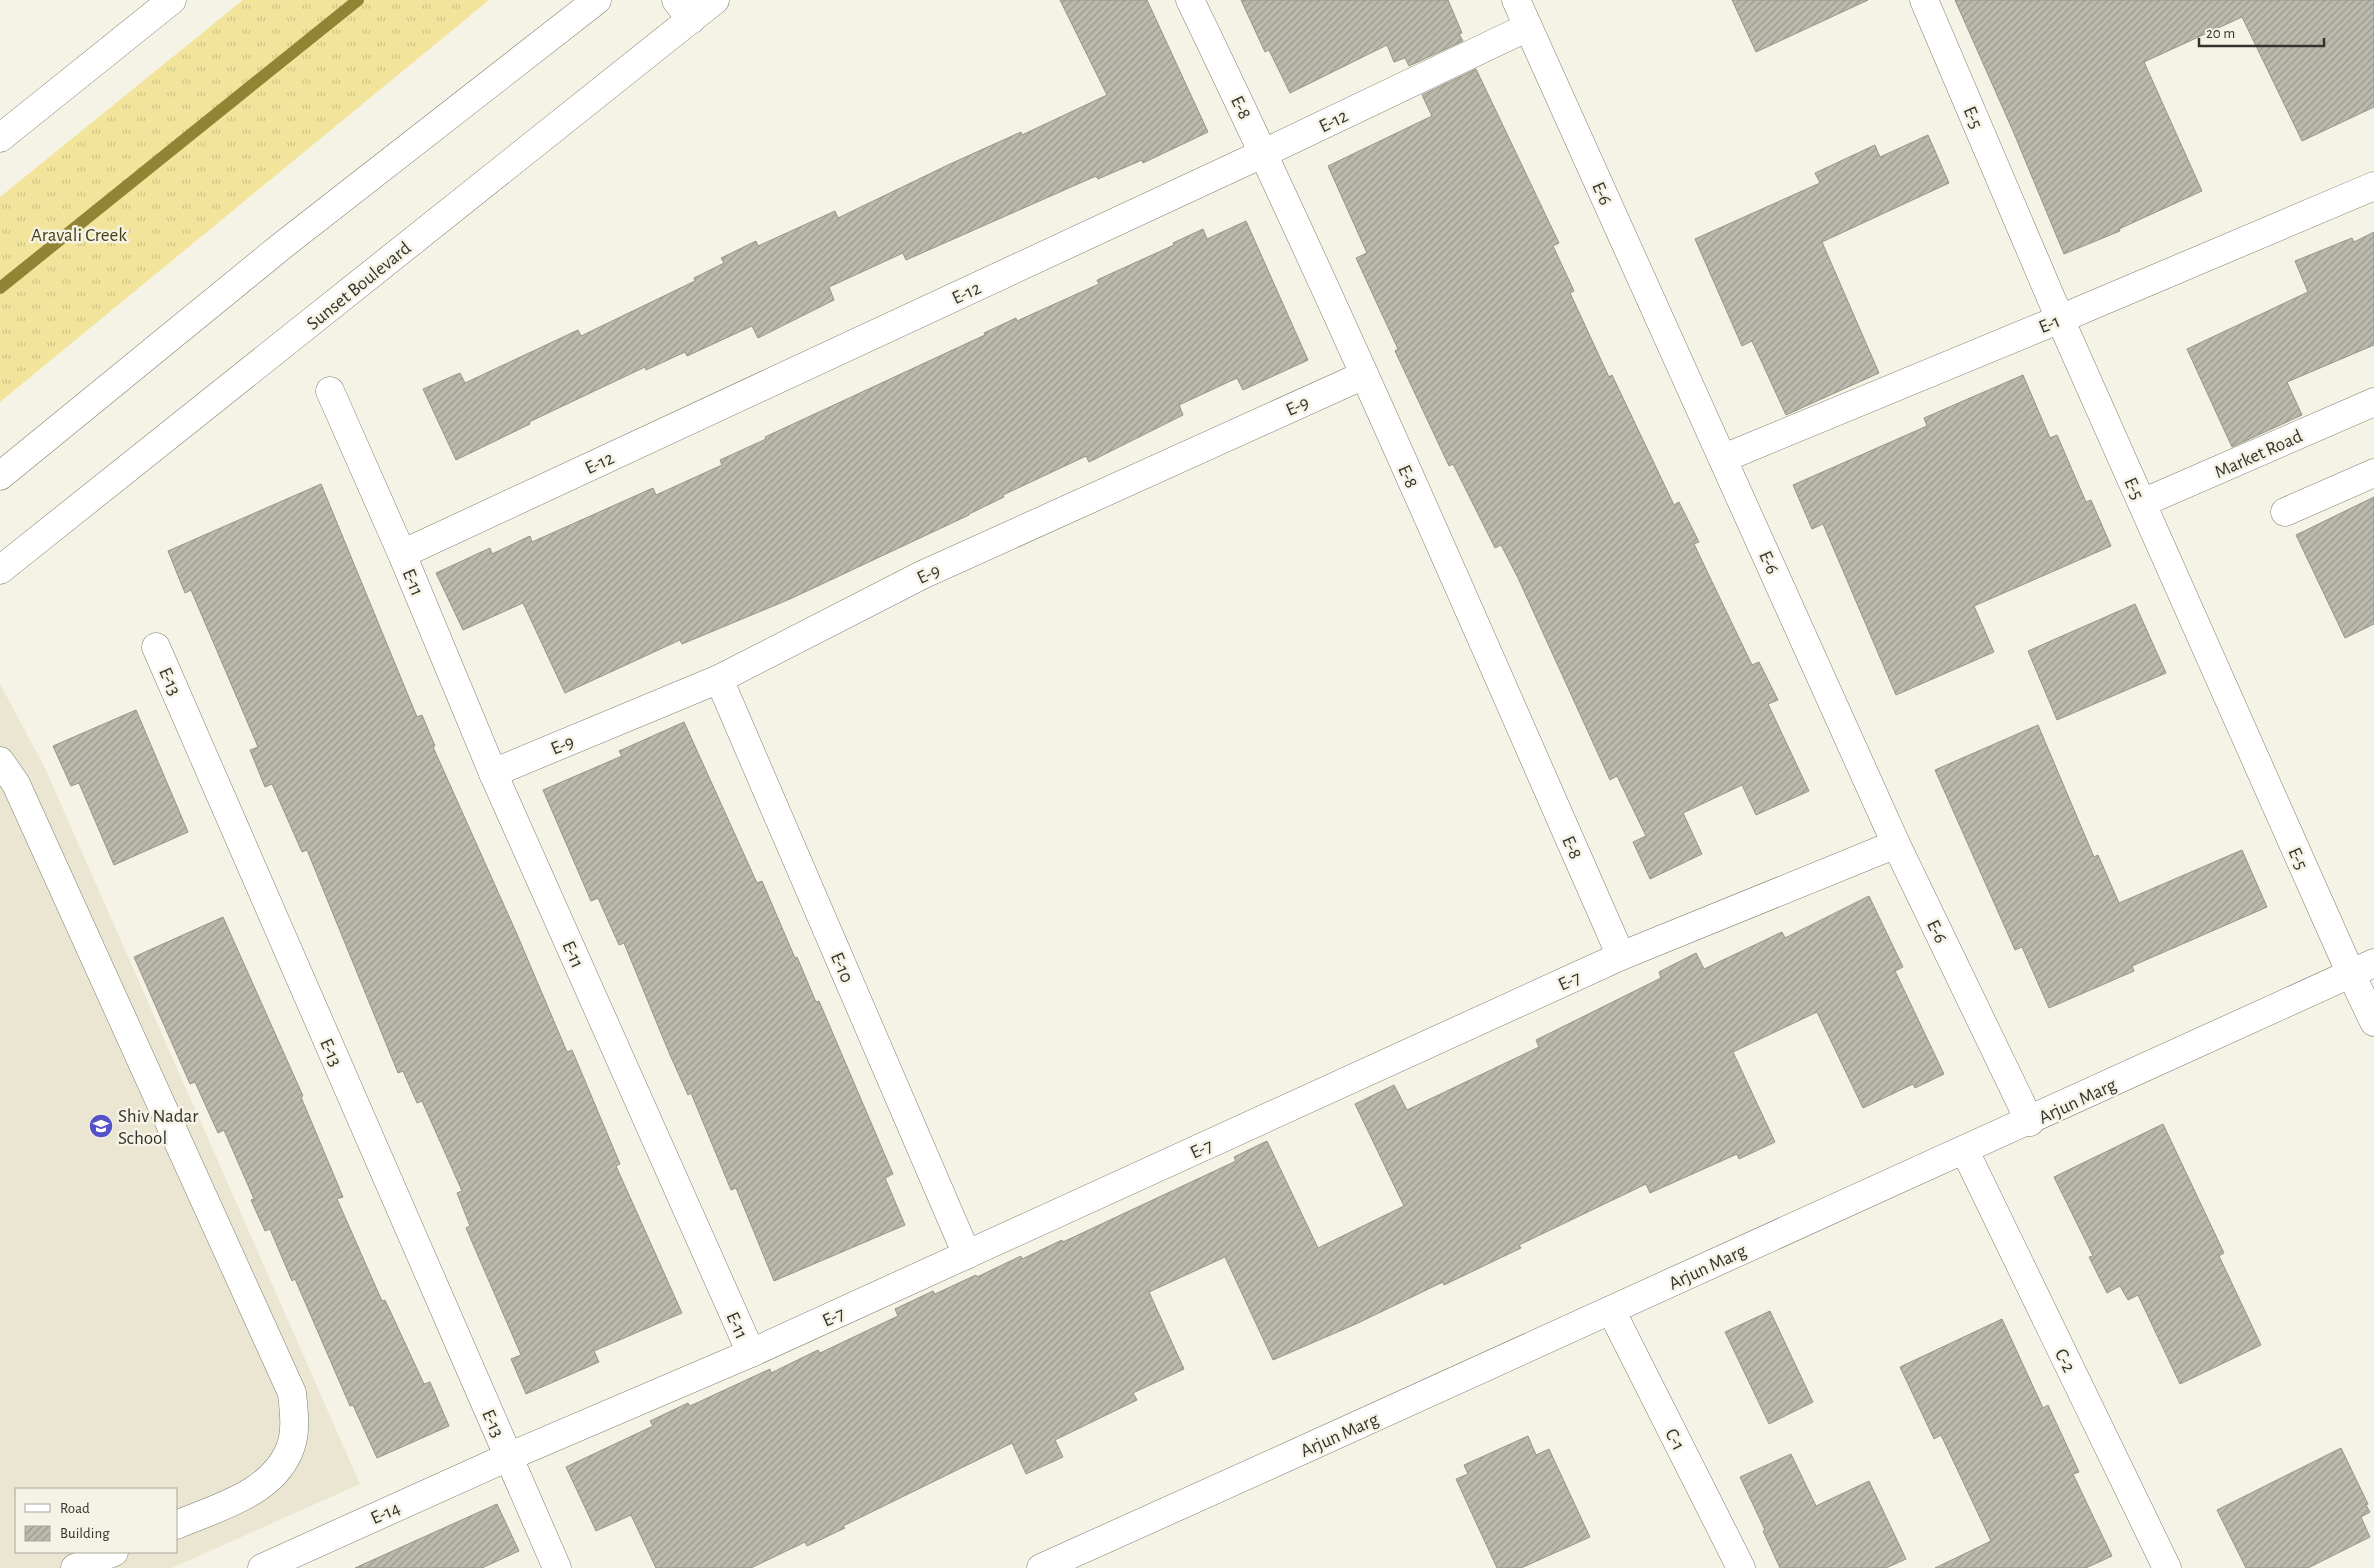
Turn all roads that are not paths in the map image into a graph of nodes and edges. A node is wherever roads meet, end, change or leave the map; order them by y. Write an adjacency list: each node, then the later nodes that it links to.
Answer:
1 (172, 0): 9 (street)
2 (598, 0): 18 (street)
3 (715, 0): 7 (street, Sunset Boulevard)
4 (1190, 0): 10 (street, E-8)
5 (1516, 0): 8 (street, E-6)
6 (1924, 0): 12 (street, E-5)
7 (683, 10): 22 (street, Sunset Boulevard)
8 (1528, 27): 10 (street, E-12); 16 (street, E-6)
9 (0, 138)
10 (1264, 153): 13 (street, E-8); 21 (street, E-12)
11 (2374, 186): 12 (street, E-1)
12 (2060, 319): 16 (street, E-1); 19 (street, E-5)
13 (1364, 374): 24 (street, E-9); 28 (street, E-8)
14 (330, 391): 21 (street, E-11)
15 (2374, 402): 19 (street, Market Road)
16 (1724, 458): 27 (street, E-6)
17 (2374, 473): 20 (street)
18 (0, 476)
19 (2142, 503): 29 (street, E-5)
20 (2285, 512)
21 (402, 554): 26 (street, E-11)
22 (0, 570)
23 (156, 647): 36 (street, E-13)
24 (719, 679): 26 (street, E-9); 33 (street, E-10)
25 (0, 761): 37 (street)
26 (493, 773): 35 (street, E-11)
27 (1896, 844): 28 (street, E-7); 31 (street, E-6)
28 (1621, 956): 33 (street, E-7)
29 (2362, 969): 30 (street, E-5); 31 (street, Arjun Marg)
30 (2374, 1022)
31 (2030, 1122): 32 (street, Arjun Marg)
32 (1965, 1151): 34 (street, Arjun Marg); 44 (street, C-2)
33 (967, 1255): 35 (street, E-7)
34 (1611, 1310): 42 (street, Arjun Marg); 43 (street, C-1)
35 (751, 1353): 36 (street, E-7)
36 (508, 1457): 40 (street, E-14); 41 (street, E-13)
37 (178, 1524)
38 (112, 1553): 39 (street)
39 (75, 1568)
40 (262, 1568)
41 (557, 1568)
42 (1041, 1568)
43 (1741, 1568)
44 (2167, 1568)

